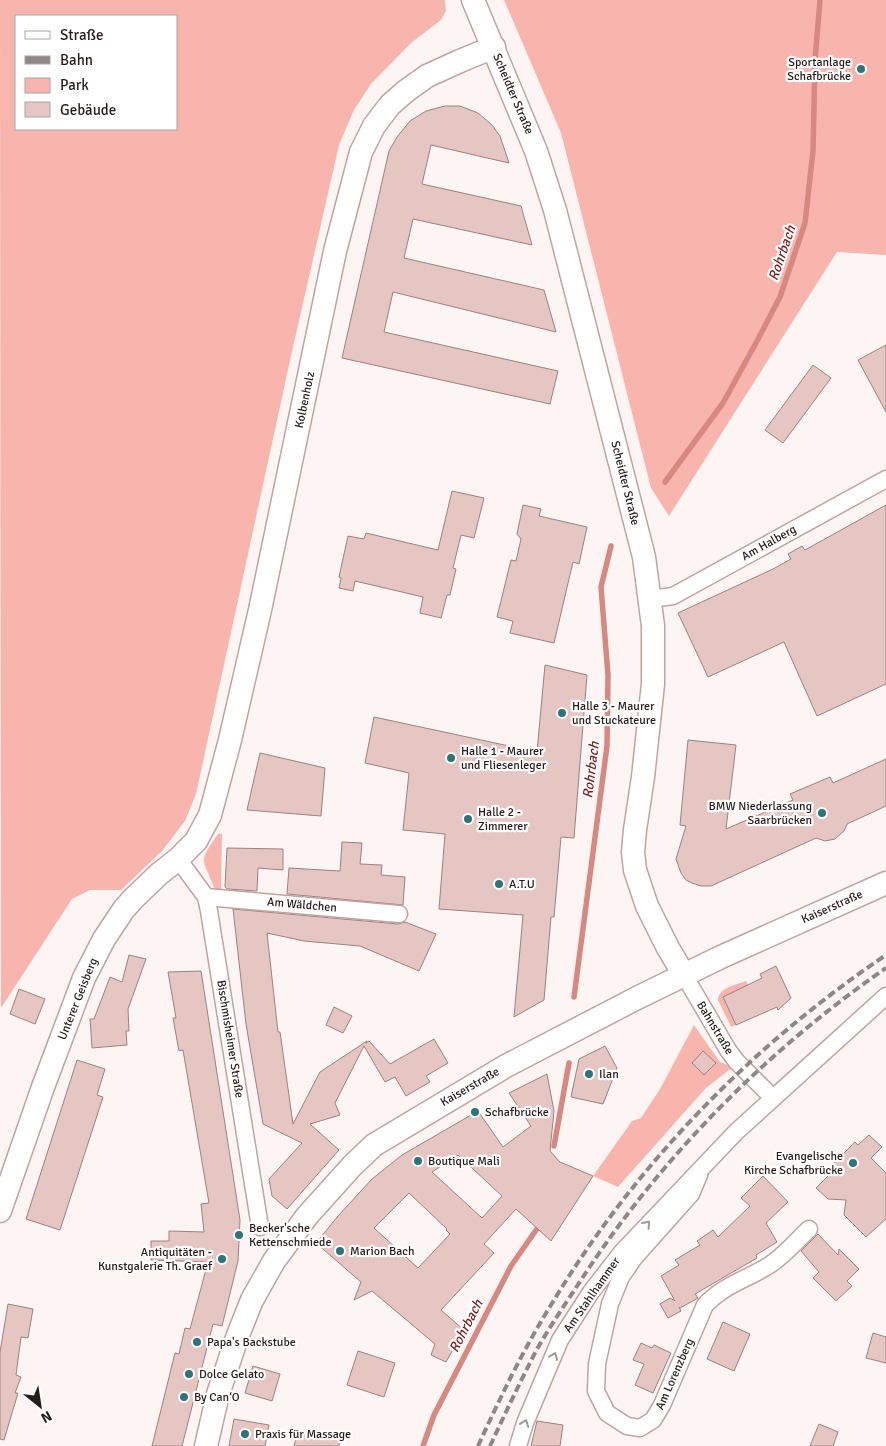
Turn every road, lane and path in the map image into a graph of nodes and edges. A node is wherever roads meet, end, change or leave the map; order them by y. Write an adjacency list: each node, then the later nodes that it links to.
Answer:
1 (473, 0): 2 (main road, Scheidter Straße)
2 (494, 47): 4 (main road, Scheidter Straße); 5 (main road, Kolbenholz)
3 (886, 479): 4 (street, Am Halberg)
4 (650, 599): 10 (main road, Scheidter Straße)
5 (208, 818): 6 (main road, Unterer Geisberg)
6 (178, 859): 8 (street, Bischmisheimer Straße); 14 (main road, Unterer Geisberg)
7 (886, 883): 10 (main road, Kaiserstraße)
8 (206, 897): 9 (street, Am Wäldchen); 15 (street, Bischmisheimer Straße)
9 (399, 914)
10 (684, 975): 12 (street, Bahnstraße); 17 (main road, Kaiserstraße)
11 (886, 996): 12 (street)
12 (773, 1098): 13 (street)
13 (702, 1167): 16 (street, Am Lorenzberg); 18 (street, Am Stahlhammer, one-way to 13)
14 (0, 1211)
15 (260, 1227)
16 (809, 1229)
17 (206, 1446)
18 (518, 1446)

